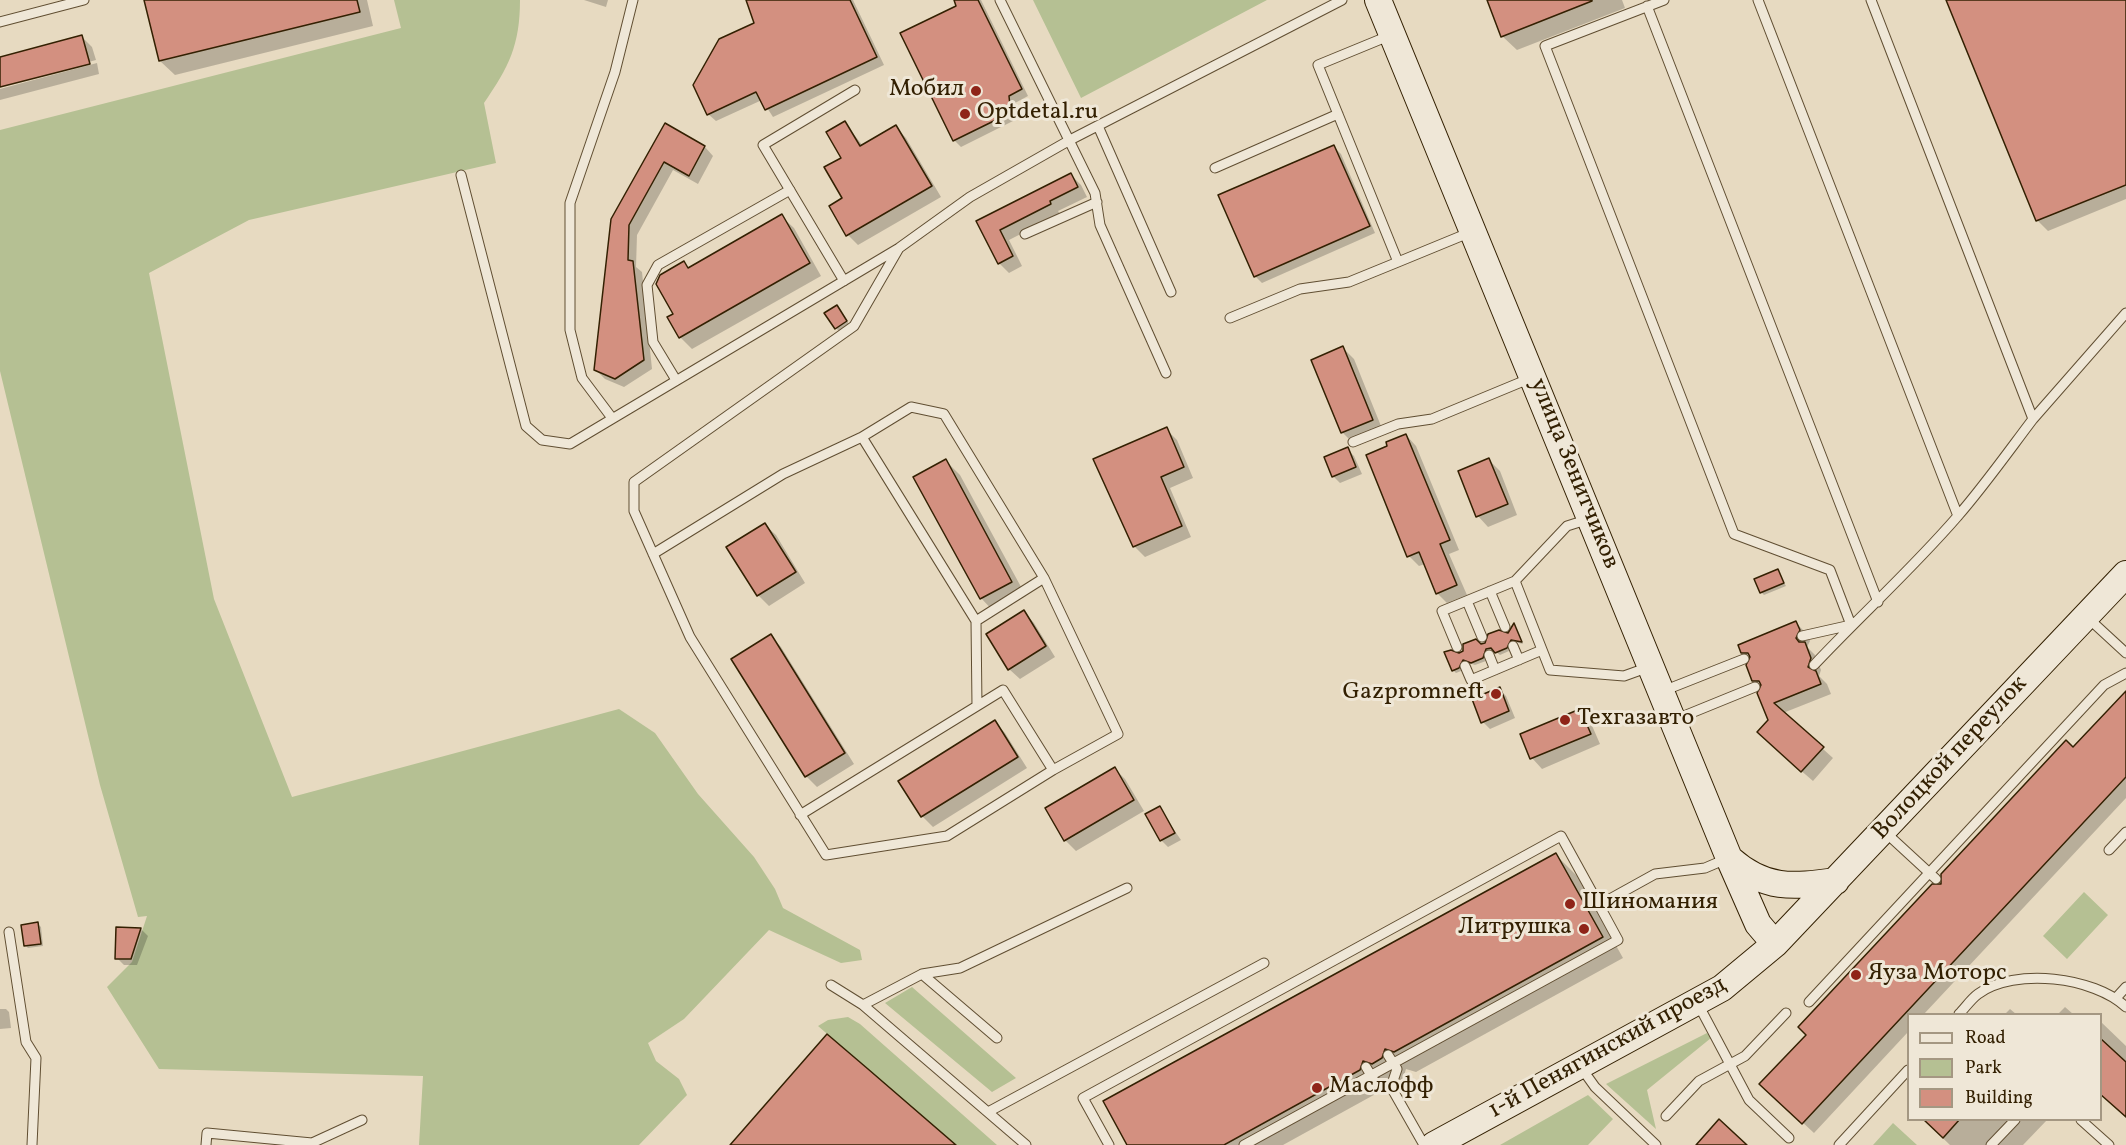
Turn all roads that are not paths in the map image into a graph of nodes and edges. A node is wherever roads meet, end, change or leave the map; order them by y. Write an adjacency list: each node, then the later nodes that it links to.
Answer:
1 (84, 0): 10 (lane)
2 (633, 0): 31 (lane)
3 (1000, 0): 15 (lane)
4 (1342, 0): 14 (lane)
5 (1378, 0): 11 (street, улица Зенитчиков)
6 (1664, 0): 9 (lane)
7 (1758, 0): 35 (lane)
8 (1871, 0): 32 (lane)
9 (1647, 6): 43 (lane); 46 (lane)
10 (0, 22)
11 (1393, 34): 13 (lane); 20 (street, улица Зенитчиков)
12 (855, 90): 18 (lane)
13 (1338, 114): 16 (lane); 23 (lane)
14 (1098, 126): 15 (lane); 25 (lane)
15 (1070, 140): 19 (lane); 22 (lane)
16 (1215, 168)
17 (461, 175): 31 (lane)
18 (790, 190): 24 (lane); 30 (lane)
19 (1096, 202): 21 (lane); 28 (lane)
20 (1473, 231): 23 (lane); 29 (street, улица Зенитчиков)
21 (1025, 234)
22 (899, 248): 24 (lane); 37 (lane)
23 (1398, 262): 27 (lane)
24 (844, 281): 30 (lane)
25 (1171, 292)
26 (2126, 313): 32 (lane)
27 (1230, 318)
28 (1166, 373)
29 (1534, 378): 34 (lane); 36 (street, улица Зенитчиков)
30 (676, 380): 31 (lane)
31 (612, 418)
32 (2033, 419): 35 (lane)
33 (862, 437): 37 (lane); 39 (lane); 45 (lane)
34 (1353, 442)
35 (1958, 516): 43 (lane)
36 (1591, 518): 40 (lane); 59 (street, улица Зенитчиков)
37 (653, 554): 67 (lane)
38 (2126, 574): 44 (street, Волоцкой переулок)
39 (1044, 578): 45 (lane); 66 (lane)
40 (1515, 581): 41 (lane); 52 (lane)
41 (1490, 591): 42 (lane); 47 (lane)
42 (1467, 601): 49 (lane); 51 (lane)
43 (1878, 602): 46 (lane)
44 (2086, 616): 53 (lane); 68 (street, Волоцкой переулок)
45 (976, 621): 64 (lane)
46 (1851, 625): 48 (lane); 57 (lane)
47 (1505, 627)
48 (1802, 636)
49 (1482, 637)
50 (1513, 645): 56 (lane)
51 (1457, 647)
52 (1542, 650): 56 (lane); 59 (lane)
53 (2126, 653)
54 (1490, 655): 60 (lane)
55 (1744, 659): 63 (lane)
56 (1519, 660): 60 (lane)
57 (1814, 665)
58 (1465, 666): 60 (lane)
59 (1650, 666): 63 (street, улица Зенитчиков)
60 (1495, 670)
61 (2126, 673): 72 (lane)
62 (1755, 687): 65 (lane)
63 (1661, 692): 65 (street, улица Зенитчиков)
64 (977, 706): 66 (lane); 67 (lane)
65 (1672, 720): 71 (street, улица Зенитчиков)
66 (1053, 770): 67 (lane)
67 (800, 815)
68 (1884, 830): 72 (lane); 73 (street, Волоцкой переулок)
69 (2126, 832): 70 (lane)
70 (2109, 850)
71 (1729, 858): 73 (street); 75 (lane); 77 (street, улица Зенитчиков)
72 (1933, 876): 84 (lane)
73 (1836, 880): 77 (street, Волоцкой переулок)
74 (1127, 888): 79 (lane)
75 (1599, 905): 90 (lane); 105 (lane)
76 (9, 932): 102 (lane)
77 (1775, 944): 83 (street, 1-й Пенягинский проезд)
78 (1264, 963): 96 (lane)
79 (922, 974): 85 (lane); 89 (lane)
80 (831, 985): 85 (lane)
81 (2126, 987): 82 (lane)
82 (2116, 998): 86 (lane); 88 (lane)
83 (1696, 1002): 91 (street, 1-й Пенягинский проезд); 92 (lane)
84 (1809, 1002)
85 (863, 1005): 96 (lane)
86 (2126, 1007)
87 (1786, 1013): 92 (lane)
88 (1960, 1013)
89 (996, 1038)
90 (1391, 1059): 93 (lane); 95 (lane)
91 (1578, 1064): 108 (street, 1-й Пенягинский проезд); 109 (lane)
92 (1730, 1064): 97 (lane); 101 (lane)
93 (1369, 1071): 95 (lane); 106 (lane)
94 (1907, 1071): 110 (lane)
95 (1391, 1087): 107 (lane)
96 (988, 1112): 104 (lane)
97 (1666, 1116)
98 (362, 1120): 103 (lane)
99 (2013, 1121): 111 (lane)
100 (2083, 1121): 112 (lane)
101 (1789, 1138)
102 (32, 1145)
103 (206, 1145)
104 (1026, 1145)
105 (1109, 1145)
106 (1244, 1145)
107 (1424, 1145)
108 (1434, 1145)
109 (1656, 1145)
110 (1839, 1145)
111 (1991, 1145)
112 (2109, 1145)

